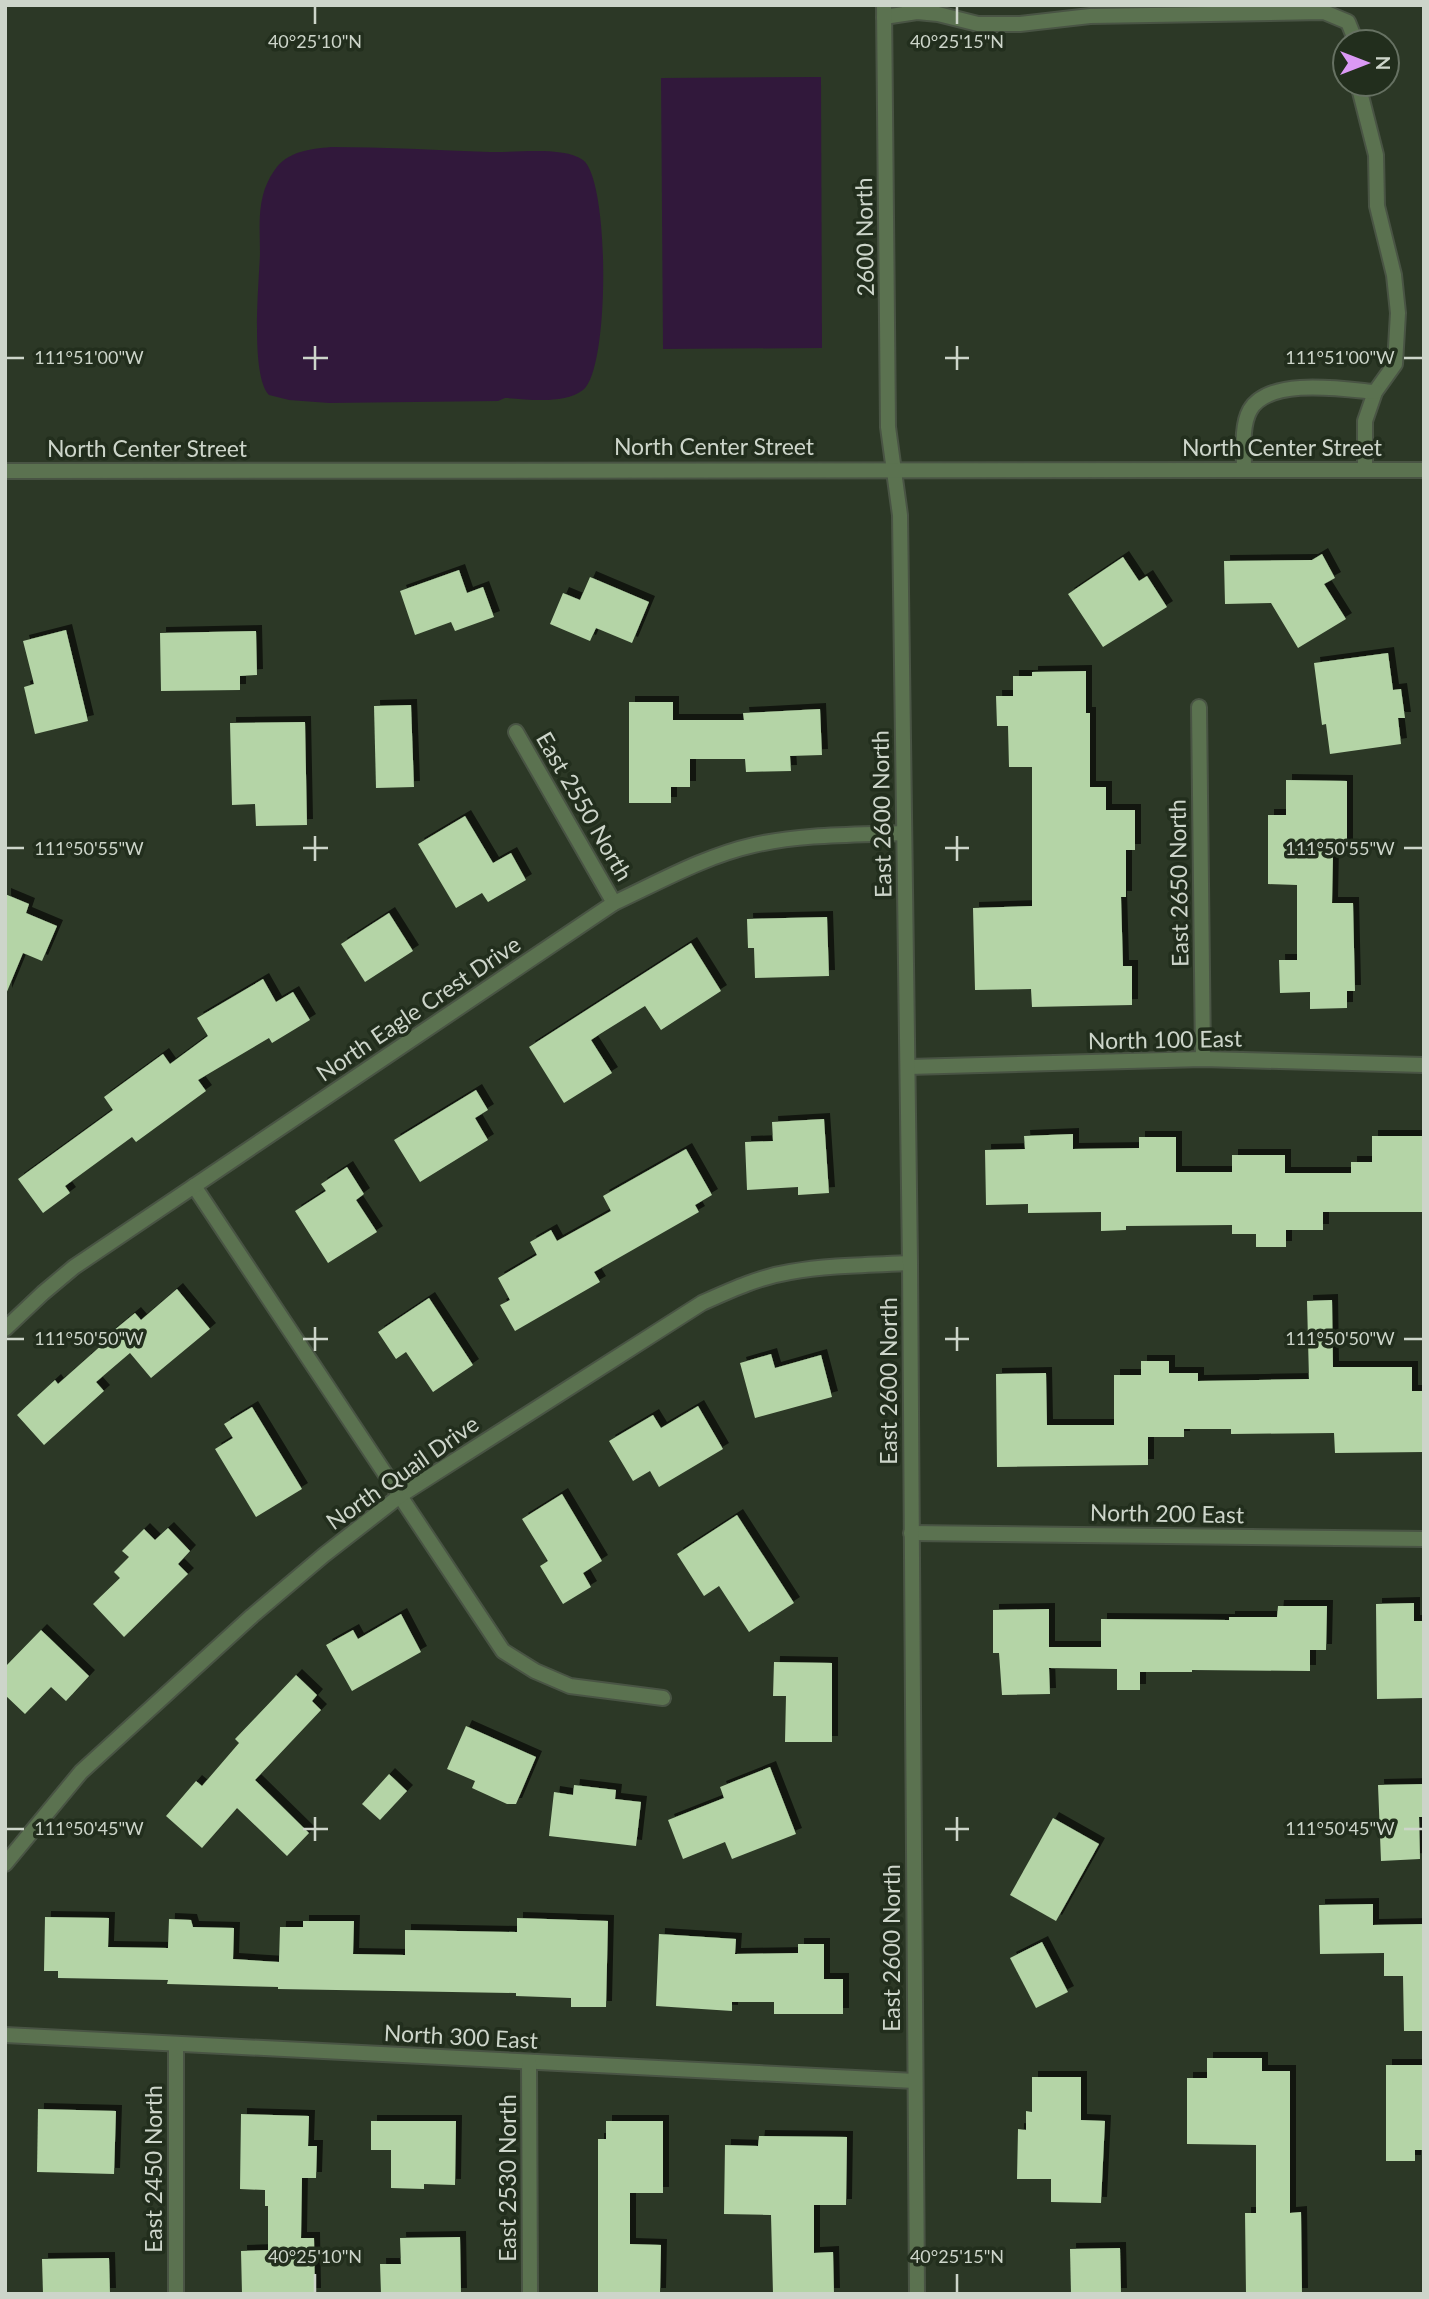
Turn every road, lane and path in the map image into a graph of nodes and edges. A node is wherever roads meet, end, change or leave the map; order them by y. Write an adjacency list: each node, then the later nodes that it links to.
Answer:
1 (884, 11): 2 (street); 5 (street, 2600 North)
2 (1350, 28)
3 (1362, 98): 4 (street)
4 (1375, 392): 6 (street); 7 (street)
5 (893, 469): 6 (street, North Center Street); 9 (street, North Center Street); 12 (street, East 2600 North)
6 (1244, 469): 7 (street, North Center Street)
7 (1366, 470): 8 (street, North Center Street)
8 (1424, 470)
9 (5, 471)
10 (1199, 707): 14 (street, East 2650 North)
11 (516, 732): 13 (street, East 2550 North)
12 (904, 833): 13 (street, North Eagle Crest Drive); 16 (street, East 2600 North)
13 (614, 903): 17 (street, North Eagle Crest Drive)
14 (1203, 1059): 15 (street, North 100 East); 16 (street, North 100 East)
15 (1424, 1065)
16 (908, 1067): 18 (street, East 2600 North)
17 (194, 1186): 19 (street, North Eagle Crest Drive); 20 (street)
18 (910, 1263): 20 (street, North Quail Drive); 21 (street, East 2600 North)
19 (5, 1329)
20 (401, 1495): 23 (street); 24 (street, North Quail Drive)
21 (911, 1533): 22 (street, North 200 East); 28 (street, East 2600 North)
22 (1424, 1539)
23 (663, 1698)
24 (5, 1864)
25 (5, 2035): 26 (street, North 300 East)
26 (176, 2044): 27 (street, North 300 East); 29 (street, East 2450 North)
27 (530, 2062): 28 (street, North 300 East); 30 (street, East 2530 North)
28 (915, 2081): 31 (street, East 2600 North)
29 (176, 2294)
30 (530, 2294)
31 (917, 2294)

